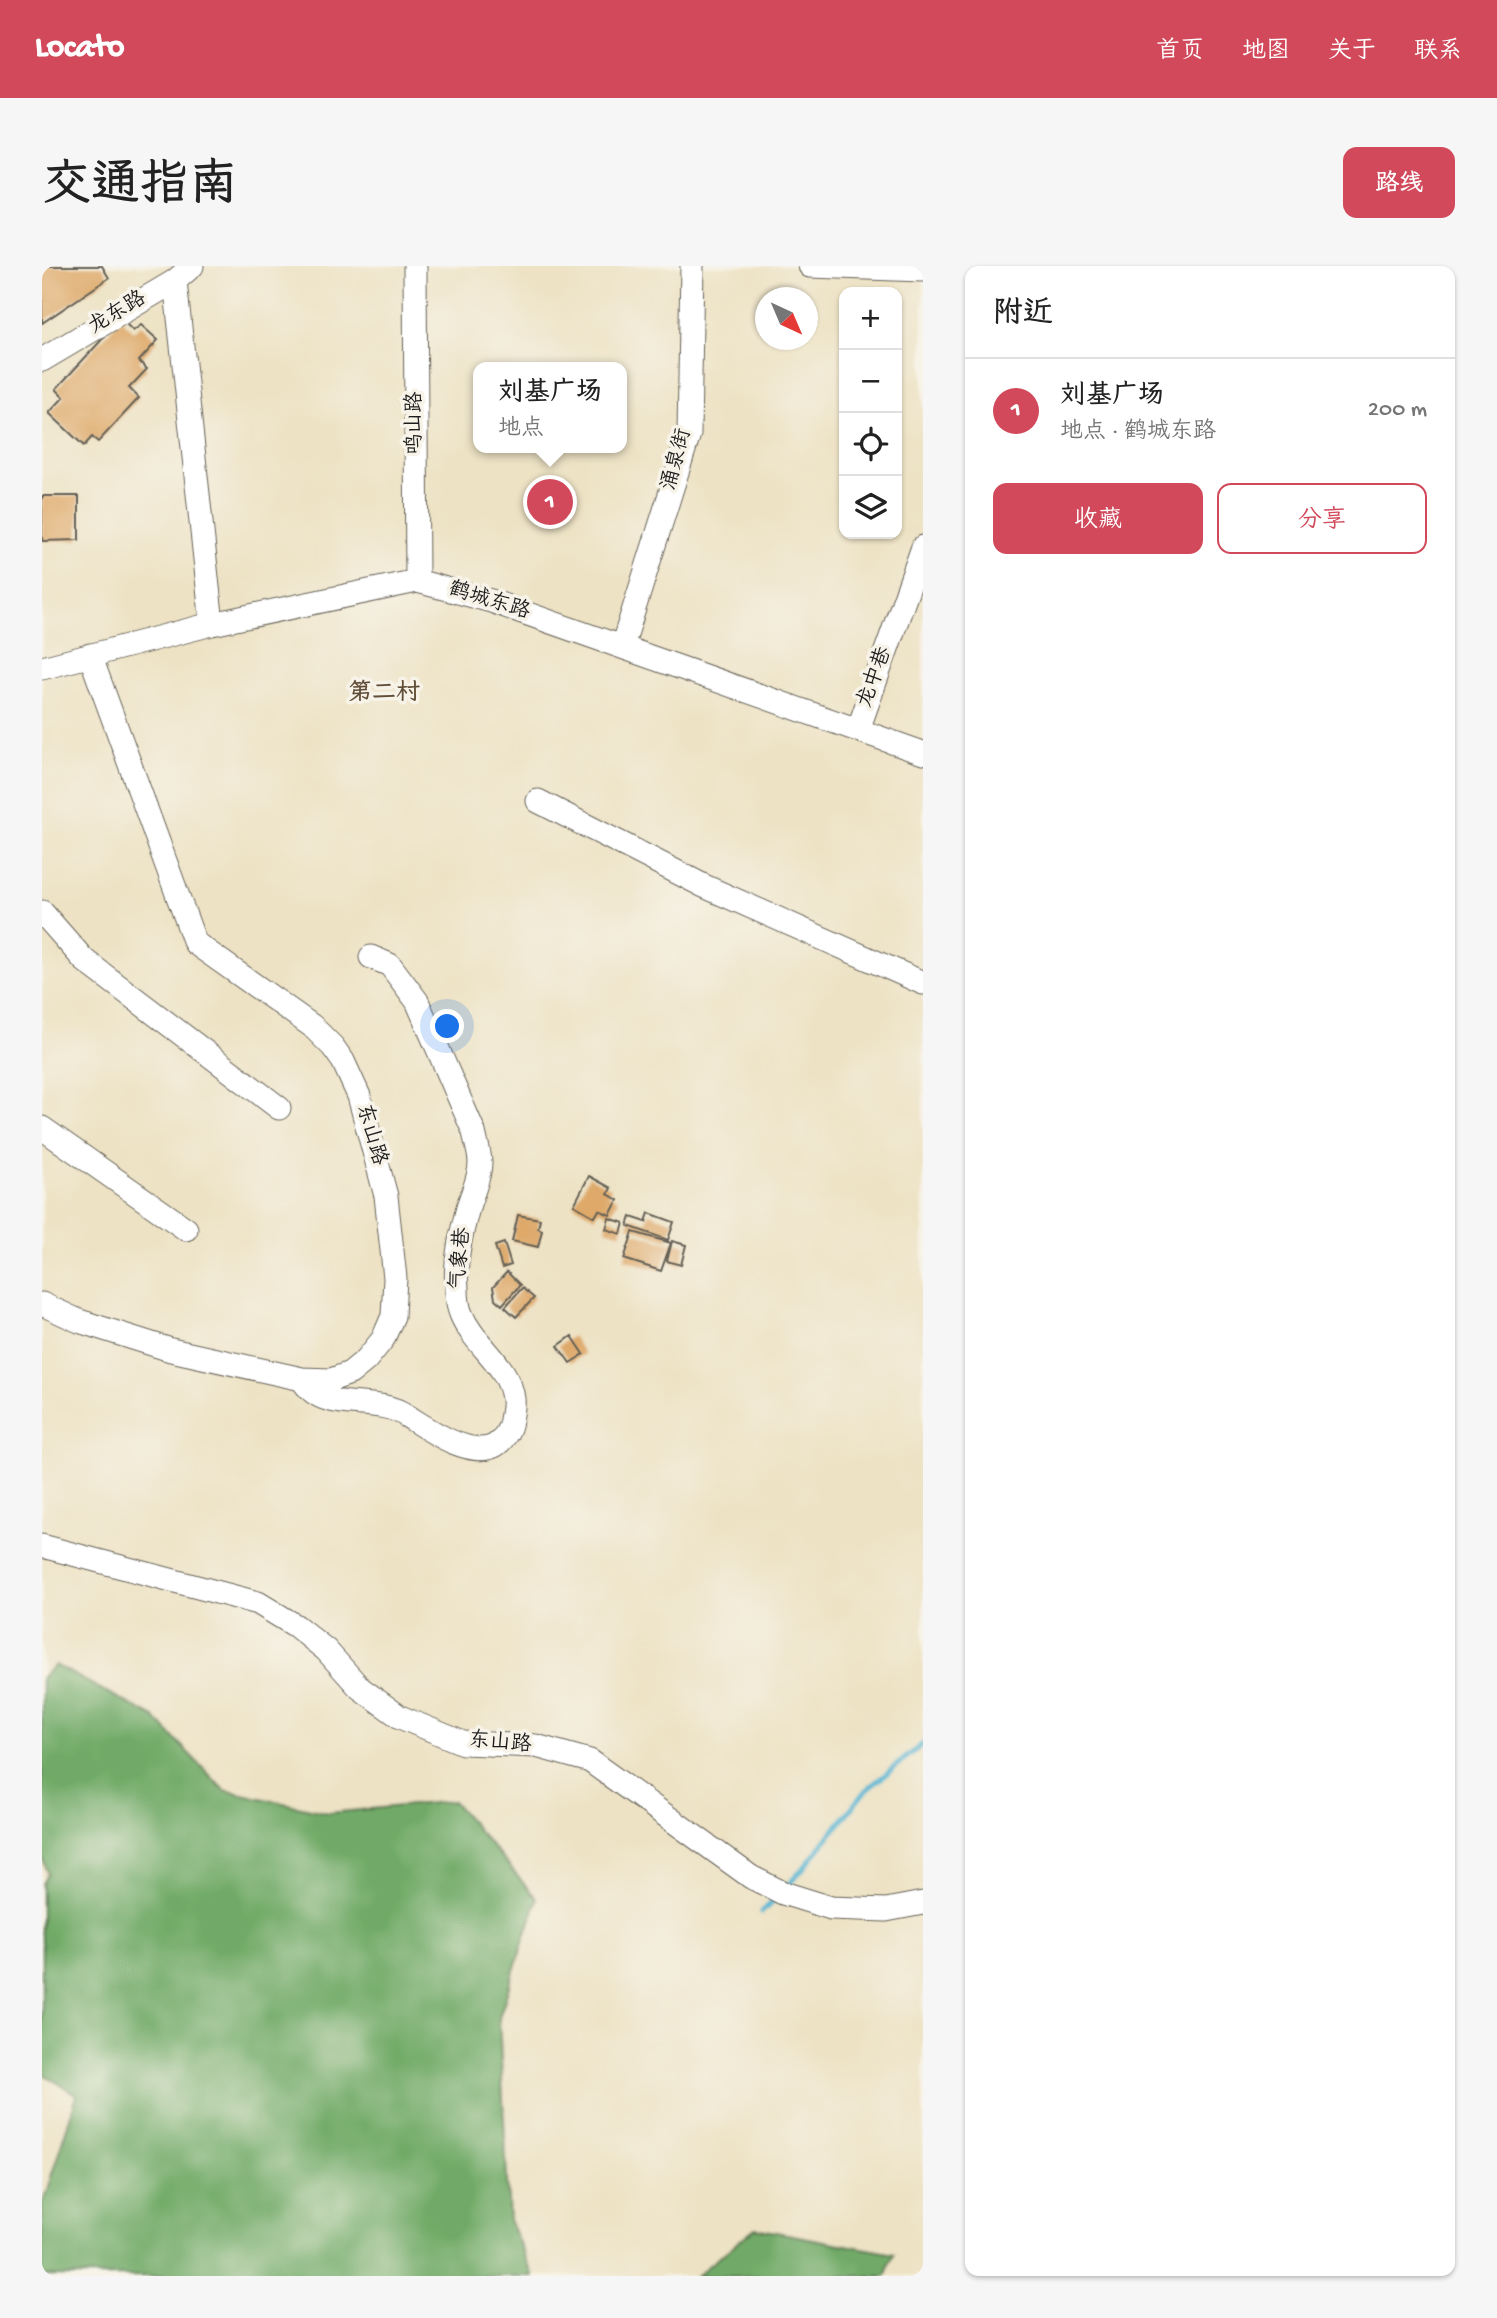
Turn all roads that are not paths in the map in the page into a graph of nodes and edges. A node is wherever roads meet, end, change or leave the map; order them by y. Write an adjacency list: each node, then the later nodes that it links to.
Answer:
1 (415, 266): 8 (street, 鸣山路)
2 (692, 266): 10 (street, 涌泉街)
3 (810, 266): 4 (street)
4 (923, 270)
5 (183, 273): 6 (street, 龙东路); 9 (street)
6 (42, 359)
7 (923, 547): 13 (street, 龙中巷)
8 (417, 581): 9 (street, 鹤城东路); 10 (street, 鹤城东路)
9 (212, 624): 11 (street, 鹤城东路)
10 (622, 647): 13 (street, 鹤城东路)
11 (90, 655): 12 (street, 鹤城东路); 23 (street, 东山路)
12 (42, 668)
13 (858, 730): 14 (street, 鹤城东路)
14 (923, 753)
15 (538, 801): 18 (street)
16 (42, 912): 19 (street)
17 (371, 957): 23 (street, 气象巷)
18 (923, 983)
19 (279, 1108)
20 (42, 1128): 21 (street)
21 (186, 1229)
22 (42, 1304): 23 (street, 东山路)
23 (302, 1379)
24 (42, 1546): 25 (street, 东山路)
25 (923, 1903)

